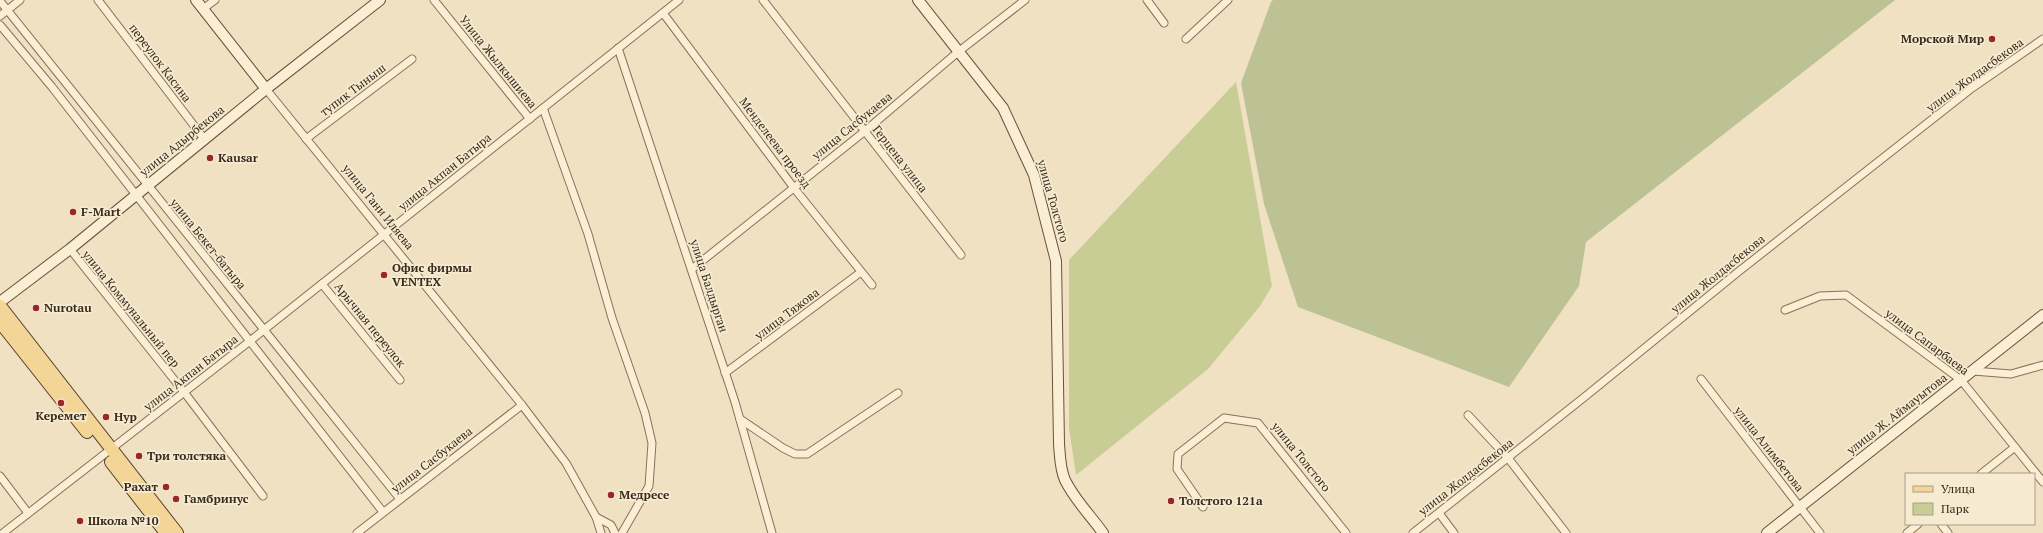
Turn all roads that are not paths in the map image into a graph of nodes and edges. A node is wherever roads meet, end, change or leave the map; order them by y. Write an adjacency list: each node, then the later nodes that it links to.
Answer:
1 (20, 0): 15 (street)
2 (98, 0): 29 (street, переулок Касина)
3 (196, 0): 14 (street, улица Гани Иляева)
4 (215, 0): 14 (street)
5 (380, 0): 25 (street, улица Адырбекова)
6 (434, 0): 27 (street, Улица Жылкышиева)
7 (679, 0): 16 (street, улица Акпан Батыра)
8 (763, 0): 28 (street, Герцена улица)
9 (918, 0): 23 (street, улица Толстого)
10 (1025, 0): 23 (street, улица Сасбукаева)
11 (1147, 0): 18 (street)
12 (1228, 0): 20 (street)
13 (0, 2): 15 (street, улица Бекет-батыра)
14 (203, 9): 25 (street, улица Гани Иляева)
15 (7, 10): 17 (street); 31 (street, улица Бекет-батыра)
16 (663, 13): 22 (street, улица Акпан Батыра); 32 (street, Менделеева проезд)
17 (0, 16)
18 (1164, 23)
19 (0, 24): 33 (street)
20 (1186, 39)
21 (2043, 40): 61 (street, улица Жолдасбекова)
22 (618, 48): 26 (street, улица Акпан Батыра); 37 (street, улица Балдырган)
23 (958, 52): 28 (street, улица Сасбукаева); 84 (street, улица Толстого)
24 (412, 59): 30 (street, тупик Тыныш)
25 (266, 89): 29 (street, улица Адырбекова); 30 (street, улица Гани Иляева)
26 (543, 108): 27 (street, улица Акпан Батыра); 81 (street)
27 (530, 119): 34 (street, улица Акпан Батыра)
28 (865, 131): 32 (street, улица Сасбукаева); 36 (street, Герцена улица)
29 (205, 140): 31 (street, улица Адырбекова)
30 (306, 140): 34 (street, улица Гани Иляева)
31 (147, 186): 33 (street, улица Адырбекова); 46 (street, улица Бекет-батыра)
32 (794, 188): 37 (street, улица Сасбукаева); 38 (street, Менделеева проезд)
33 (136, 194): 35 (street, улица Адырбекова); 47 (street)
34 (383, 236): 39 (street, улица Акпан Батыра); 56 (street, улица Гани Иляева)
35 (70, 249): 41 (street, улица Адырбекова); 54 (street, улица Коммунальный пер)
36 (961, 255)
37 (692, 269): 50 (street, улица Балдырган)
38 (861, 272): 40 (street, Менделеева проезд); 50 (street, улица Тяжова)
39 (322, 284): 46 (street, улица Акпан Батыра); 52 (street, Арычная переулок)
40 (872, 285)
41 (0, 302)
42 (0, 306): 60 (main road)
43 (1785, 310): 53 (street, улица Сапарбаева)
44 (2043, 315): 49 (street, улица Ж. Аймауытова)
45 (0, 322): 60 (main road)
46 (263, 330): 47 (street, улица Акпан Батыра); 66 (street, улица Бекет-батыра)
47 (250, 341): 54 (street, улица Акпан Батыра); 69 (street)
48 (2043, 365): 49 (street)
49 (1973, 370): 53 (street, улица Ж. Аймауытова)
50 (725, 373): 58 (street, улица Балдырган)
51 (1701, 379): 68 (street, улица Алимбетова)
52 (400, 380)
53 (1961, 380): 59 (street, улица Сапарбаева); 68 (street, улица Ж. Аймауытова)
54 (184, 392): 60 (street, улица Акпан Батыра); 65 (street, улица Коммунальный пер)
55 (898, 393): 58 (street)
56 (522, 405): 66 (street, улица Сасбукаева); 72 (street, улица Гани Иляева)
57 (1468, 415): 61 (street)
58 (740, 419): 82 (street, улица Балдырган)
59 (2015, 447): 62 (street); 64 (street, улица Сапарбаева)
60 (108, 452): 70 (street, улица Акпан Батыра); 76 (main road); 77 (main road)
61 (1508, 458): 71 (street, улица Жолдасбекова); 88 (street)
62 (1982, 473)
63 (0, 476): 70 (street)
64 (2043, 482)
65 (263, 496)
66 (400, 499): 69 (street, улица Сасбукаева)
67 (1203, 507): 85 (street, улица Толстого)
68 (1799, 507): 89 (street, улица Ж. Аймауытова); 90 (street, улица Алимбетова)
69 (383, 512): 78 (street, улица Сасбукаева)
70 (28, 513): 75 (street, улица Акпан Батыра)
71 (1439, 513): 86 (street, улица Жолдасбекова); 87 (street)
72 (596, 517): 79 (street, улица Гани Иляева); 80 (street)
73 (1917, 525): 91 (street)
74 (1942, 525): 92 (street)
75 (3, 533)
76 (166, 533)
77 (177, 533)
78 (356, 533)
79 (600, 533)
80 (615, 533)
81 (622, 533)
82 (772, 533): 83 (street)
83 (778, 533)
84 (1103, 533)
85 (1346, 533)
86 (1412, 533)
87 (1454, 533)
88 (1566, 533)
89 (1767, 533)
90 (1820, 533)
91 (1907, 533)
92 (1948, 533)

